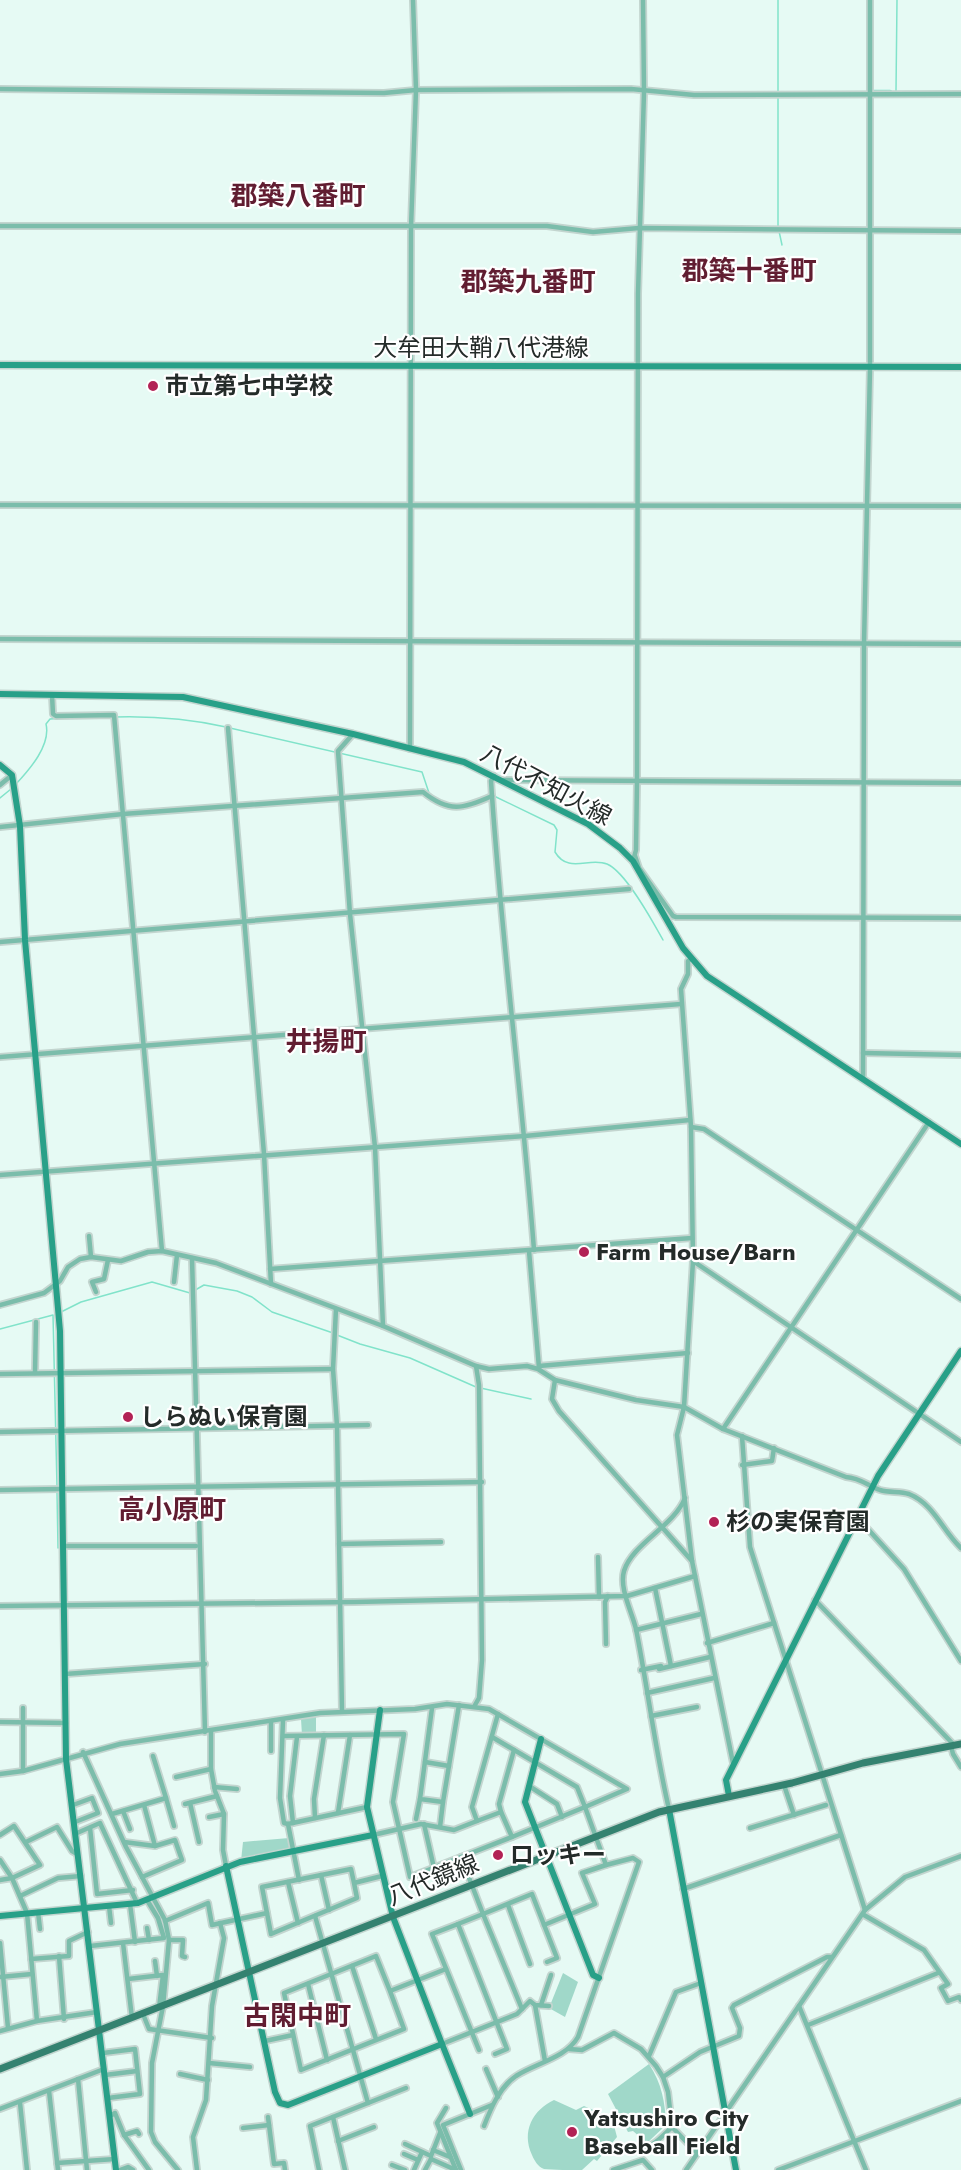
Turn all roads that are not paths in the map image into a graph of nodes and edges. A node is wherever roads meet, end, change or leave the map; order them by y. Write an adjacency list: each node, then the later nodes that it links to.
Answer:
1 (413, 0): 5 (street)
2 (643, 0): 6 (street)
3 (870, 0): 7 (street)
4 (0, 88): 5 (street)
5 (416, 90): 6 (street); 10 (street)
6 (644, 92): 7 (street); 11 (street)
7 (872, 94): 8 (street); 13 (street)
8 (961, 94)
9 (0, 226): 10 (street)
10 (411, 227): 11 (street); 15 (street)
11 (639, 228): 13 (street); 16 (street)
12 (961, 231): 13 (street)
13 (870, 232): 17 (street)
14 (0, 365): 15 (street, 大牟田大鞘八代港線)
15 (412, 366): 16 (street, 大牟田大鞘八代港線); 19 (street)
16 (638, 367): 17 (street, 大牟田大鞘八代港線); 20 (street)
17 (870, 368): 18 (street, 大牟田大鞘八代港線); 22 (street)
18 (961, 368)
19 (411, 504): 20 (street); 21 (street); 25 (street)
20 (637, 504): 22 (street); 26 (street)
21 (0, 505)
22 (868, 506): 23 (street); 27 (street)
23 (961, 506)
24 (0, 639): 25 (street)
25 (410, 641): 26 (street); 33 (street)
26 (637, 643): 27 (street); 38 (street)
27 (864, 644): 28 (street); 39 (street)
28 (961, 644)
29 (0, 694): 30 (street, 八代不知火線)
30 (52, 694): 32 (street, 八代不知火線); 45 (street)
31 (228, 728): 44 (street)
32 (353, 734): 33 (street, 八代不知火線); 43 (street)
33 (410, 748): 35 (street, 八代不知火線)
34 (0, 765): 36 (street)
35 (494, 776): 37 (street, 八代不知火線); 42 (street)
36 (13, 779): 41 (street); 46 (street)
37 (504, 780): 38 (street); 48 (street, 八代不知火線)
38 (637, 782): 39 (street); 48 (street)
39 (864, 783): 40 (street); 53 (street)
40 (961, 783)
41 (0, 785)
42 (492, 796): 43 (street); 50 (street)
43 (341, 798): 44 (street); 51 (street)
44 (234, 806): 45 (street); 54 (street)
45 (123, 814): 46 (street); 55 (street)
46 (20, 826): 47 (street); 56 (street)
47 (0, 827)
48 (634, 859): 53 (street); 58 (street, 八代不知火線)
49 (629, 889): 50 (street)
50 (501, 900): 51 (street); 60 (street)
51 (350, 914): 54 (street); 61 (street)
52 (961, 918): 53 (street)
53 (864, 919): 64 (street)
54 (243, 923): 55 (street); 62 (street)
55 (132, 930): 56 (street); 63 (street)
56 (25, 940): 57 (street); 65 (street)
57 (0, 942)
58 (691, 959): 59 (street); 68 (street, 八代不知火線)
59 (681, 1004): 60 (street); 69 (street)
60 (511, 1016): 61 (street); 72 (street)
61 (361, 1028): 62 (street); 74 (street)
62 (254, 1037): 63 (street); 75 (street)
63 (142, 1047): 65 (street); 76 (street)
64 (863, 1053): 66 (street); 68 (street)
65 (36, 1054): 67 (street); 77 (street)
66 (961, 1055)
67 (0, 1057)
68 (863, 1078): 70 (street, 八代不知火線)
69 (690, 1120): 71 (street); 72 (street)
70 (929, 1122): 73 (street, 八代不知火線); 79 (street)
71 (691, 1127): 79 (street); 81 (street)
72 (525, 1136): 74 (street); 83 (street)
73 (961, 1144)
74 (375, 1148): 75 (street); 88 (street)
75 (264, 1154): 76 (street); 90 (street)
76 (156, 1165): 77 (street); 82 (street)
77 (45, 1171): 78 (street); 93 (street)
78 (0, 1175)
79 (856, 1231): 95 (street); 100 (street)
80 (89, 1236): 85 (street)
81 (692, 1238): 83 (street); 89 (street)
82 (162, 1251): 84 (street); 87 (street)
83 (531, 1251): 88 (street); 104 (street)
84 (177, 1255): 86 (street); 91 (street)
85 (91, 1257): 87 (street); 93 (street)
86 (192, 1258): 92 (street); 106 (street)
87 (108, 1260): 94 (street)
88 (380, 1261): 90 (street); 99 (street)
89 (693, 1261): 100 (street); 102 (street)
90 (270, 1269): 92 (street)
91 (174, 1282)
92 (271, 1284): 97 (street)
93 (56, 1285): 96 (street); 107 (street)
94 (96, 1292)
95 (961, 1299)
96 (0, 1305)
97 (336, 1309): 99 (street); 105 (street)
98 (36, 1322): 108 (street)
99 (383, 1326): 103 (street)
100 (792, 1326): 112 (street); 116 (street)
101 (961, 1351): 112 (street)
102 (688, 1353): 104 (street); 111 (street)
103 (476, 1366): 104 (street); 123 (street)
104 (539, 1367): 110 (street)
105 (333, 1369): 106 (street); 114 (street)
106 (194, 1370): 107 (street); 115 (street)
107 (57, 1372): 108 (street); 117 (street)
108 (35, 1373): 109 (street)
109 (0, 1374)
110 (555, 1380): 111 (street); 131 (street)
111 (684, 1407): 116 (street); 129 (street)
112 (919, 1413): 120 (street); 125 (street)
113 (368, 1425): 114 (street)
114 (338, 1426): 115 (street); 124 (street)
115 (195, 1429): 117 (street); 126 (street)
116 (723, 1429): 119 (street)
117 (58, 1431): 118 (street); 127 (street)
118 (0, 1432)
119 (742, 1436): 121 (street); 122 (street)
120 (961, 1442)
121 (774, 1448): 122 (street); 125 (street)
122 (742, 1465): 152 (street)
123 (482, 1482): 124 (street); 144 (street)
124 (338, 1486): 126 (street); 133 (street)
125 (873, 1486): 130 (street); 136 (street)
126 (197, 1487): 127 (street); 147 (street)
127 (59, 1489): 128 (street); 134 (street)
128 (0, 1490)
129 (686, 1495): 131 (street); 138 (street)
130 (857, 1517): 145 (street); 158 (street)
131 (662, 1528): 138 (street); 142 (street)
132 (441, 1542): 133 (street)
133 (339, 1544): 146 (street)
134 (64, 1546): 135 (street); 148 (street)
135 (196, 1546)
136 (961, 1548)
137 (598, 1557): 143 (street)
138 (692, 1561): 139 (street)
139 (694, 1576): 140 (street); 150 (street)
140 (655, 1587): 142 (street); 151 (street)
141 (608, 1596): 142 (street); 143 (street); 155 (street)
142 (627, 1596): 153 (street)
143 (599, 1597): 144 (street)
144 (483, 1598): 146 (street); 166 (street)
145 (815, 1600): 157 (street); 187 (street)
146 (340, 1601): 147 (street); 171 (street)
147 (201, 1604): 148 (street); 159 (street)
148 (65, 1605): 149 (street); 162 (street)
149 (0, 1606)
150 (701, 1614): 151 (street); 154 (street)
151 (663, 1623): 153 (street); 160 (street)
152 (774, 1623): 154 (street); 157 (street)
153 (636, 1630): 161 (street)
154 (707, 1643): 156 (street)
155 (606, 1644)
156 (710, 1657): 160 (street); 163 (street)
157 (785, 1661): 195 (street); 201 (street)
158 (961, 1661)
159 (205, 1664): 162 (street); 179 (street)
160 (671, 1666): 161 (street)
161 (642, 1670): 164 (street)
162 (65, 1674): 178 (street)
163 (714, 1678): 164 (street); 195 (street)
164 (647, 1693): 173 (street)
165 (459, 1705): 166 (street); 169 (street); 196 (street)
166 (475, 1705): 172 (street)
167 (697, 1707): 173 (street)
168 (23, 1708): 175 (street)
169 (432, 1708): 170 (street); 193 (street)
170 (380, 1710): 171 (street); 180 (street)
171 (342, 1711): 174 (street)
172 (498, 1714): 185 (street); 186 (street)
173 (651, 1716): 217 (street)
174 (283, 1720): 177 (street); 183 (street)
175 (23, 1721): 176 (street); 178 (street); 199 (street)
176 (0, 1722)
177 (271, 1722): 179 (street); 189 (street)
178 (66, 1723): 192 (street)
179 (208, 1732): 190 (street); 198 (street)
180 (376, 1734): 182 (street); 215 (street); 235 (street)
181 (324, 1735): 182 (street); 184 (street); 226 (street)
182 (350, 1735): 220 (street)
183 (283, 1736): 184 (street); 230 (street)
184 (297, 1737): 230 (street)
185 (492, 1737): 188 (street); 228 (street)
186 (541, 1739): 194 (street); 216 (street)
187 (955, 1745): 197 (street); 201 (main road, 八代鏡線)
188 (514, 1750): 194 (street); 219 (street)
189 (271, 1751)
190 (83, 1752): 192 (street); 221 (street)
191 (153, 1756): 209 (street)
192 (66, 1759): 199 (street); 212 (street)
193 (425, 1762): 196 (street); 210 (street)
194 (536, 1762): 204 (street); 216 (street)
195 (733, 1763): 208 (street)
196 (449, 1766): 211 (street)
197 (961, 1767)
198 (211, 1769): 202 (street); 205 (street)
199 (23, 1771): 200 (street)
200 (0, 1774)
201 (824, 1774): 203 (main road, 八代鏡線); 242 (street)
202 (176, 1777)
203 (784, 1785): 208 (main road, 八代鏡線); 223 (street)
204 (529, 1786): 225 (street); 236 (street)
205 (214, 1787): 206 (street); 207 (street)
206 (237, 1789)
207 (217, 1796): 222 (street); 247 (street)
208 (729, 1796): 217 (main road, 八代鏡線)
209 (166, 1798): 213 (street); 232 (street)
210 (420, 1799): 211 (street); 227 (street)
211 (443, 1802): 233 (street)
212 (73, 1805): 229 (street); 229 (street)
213 (144, 1805): 218 (street); 248 (street)
214 (826, 1805): 223 (street)
215 (367, 1807): 220 (street); 241 (street)
216 (585, 1808): 225 (street); 243 (street)
217 (669, 1809): 243 (main road, 八代鏡線); 268 (street)
218 (123, 1811): 221 (street); 238 (street)
219 (501, 1812): 228 (street); 244 (street)
220 (338, 1813): 226 (street)
221 (112, 1814): 246 (street)
222 (224, 1814): 224 (street); 256 (street)
223 (794, 1815): 237 (street)
224 (209, 1817)
225 (562, 1817): 236 (street)
226 (315, 1818): 230 (street)
227 (416, 1819)
228 (477, 1821): 233 (street)
229 (75, 1822): 239 (street)
230 (290, 1824): 249 (street)
231 (424, 1824): 233 (street); 235 (street); 257 (street)
232 (174, 1826)
233 (440, 1827)
234 (90, 1828): 239 (street); 269 (street); 269 (street)
235 (399, 1828): 241 (street); 257 (street)
236 (535, 1828): 244 (street); 253 (street)
237 (750, 1828)
238 (130, 1829)
239 (76, 1833): 250 (street)
240 (0, 1834): 245 (street)
241 (373, 1834): 249 (street); 260 (street)
242 (841, 1835): 268 (street); 280 (street)
243 (597, 1836): 253 (main road, 八代鏡線); 255 (street)
244 (512, 1837): 252 (street)
245 (26, 1842): 250 (street); 262 (street)
246 (124, 1842): 248 (street); 261 (street)
247 (199, 1842)
248 (155, 1846): 261 (street)
249 (294, 1851): 256 (street); 264 (street)
250 (80, 1855): 259 (street)
251 (961, 1856): 280 (street)
252 (461, 1857): 257 (street); 267 (street)
253 (546, 1857): 267 (main road, 八代鏡線); 282 (street)
254 (0, 1860): 262 (street)
255 (606, 1865): 282 (street); 319 (street)
256 (226, 1866): 271 (street); 286 (street)
257 (434, 1868)
258 (321, 1875): 264 (street); 266 (street); 276 (street)
259 (81, 1876): 270 (street); 275 (street)
260 (382, 1876): 266 (street); 285 (street)
261 (142, 1877): 271 (street)
262 (12, 1878): 263 (street); 270 (street)
263 (0, 1880)
264 (299, 1880): 265 (street)
265 (288, 1882): 279 (street); 290 (street)
266 (354, 1883): 276 (street)
267 (472, 1886): 281 (street); 285 (main road, 八代鏡線)
268 (683, 1889): 322 (street)
269 (133, 1890): 272 (street)
270 (20, 1896): 278 (street)
271 (150, 1898): 272 (street); 287 (street); 296 (street)
272 (134, 1904): 274 (street); 298 (street)
273 (508, 1905): 281 (street); 292 (street); 309 (street)
274 (109, 1906): 275 (street); 288 (street)
275 (86, 1909): 277 (street); 295 (street)
276 (329, 1910): 284 (street)
277 (38, 1912): 278 (street); 294 (street)
278 (27, 1913): 283 (street); 306 (street)
279 (267, 1913): 286 (street); 290 (street)
280 (864, 1913): 305 (street); 313 (street)
281 (483, 1914): 291 (street); 331 (street)
282 (569, 1915): 292 (street); 319 (street)
283 (0, 1916)
284 (315, 1916): 290 (street); 301 (street)
285 (393, 1917): 301 (main road, 八代鏡線); 321 (street)
286 (239, 1919): 289 (street); 312 (street)
287 (165, 1921): 289 (street); 297 (street)
288 (111, 1923)
289 (220, 1923): 324 (street)
290 (298, 1923)
291 (458, 1924): 311 (street); 337 (street)
292 (544, 1925): 308 (street)
293 (147, 1928): 296 (street)
294 (39, 1929)
295 (88, 1932): 302 (street); 303 (street)
296 (148, 1940): 298 (street)
297 (169, 1940): 304 (street); 330 (street)
298 (135, 1942): 300 (street)
299 (0, 1943): 318 (street)
300 (123, 1943): 302 (street); 320 (street)
301 (323, 1945): 312 (main road, 八代鏡線); 315 (street)
302 (90, 1946): 332 (street)
303 (59, 1956): 306 (street); 334 (street)
304 (185, 1956)
305 (832, 1957): 329 (street); 349 (street)
306 (31, 1959): 314 (street)
307 (155, 1961): 317 (street)
308 (547, 1962)
309 (530, 1964)
310 (352, 1966): 315 (street); 325 (street); 346 (street)
311 (446, 1969): 321 (street); 343 (street)
312 (250, 1973): 324 (main road, 八代鏡線); 347 (street)
313 (939, 1973): 326 (street); 338 (street)
314 (32, 1974): 318 (street); 336 (street)
315 (331, 1974): 323 (street); 351 (street)
316 (551, 1975): 327 (street)
317 (158, 1976): 320 (street); 330 (street)
318 (2, 1977): 339 (street)
319 (599, 1978): 350 (street)
320 (128, 1979): 335 (street)
321 (417, 1981): 325 (street); 348 (street)
322 (701, 1983): 349 (street); 355 (street)
323 (308, 1984): 344 (street); 356 (street)
324 (216, 1987): 330 (main road, 八代鏡線); 345 (street)
325 (390, 1991): 346 (street)
326 (961, 2000)
327 (538, 2005): 328 (street); 331 (street); 357 (street)
328 (549, 2006)
329 (799, 2006): 338 (street); 379 (street)
330 (161, 2007): 333 (main road, 八代鏡線); 342 (street)
331 (522, 2009): 337 (street)
332 (98, 2012): 334 (street); 341 (street)
333 (143, 2014): 335 (main road, 八代鏡線); 342 (street)
334 (64, 2019): 336 (street)
335 (132, 2019): 341 (main road, 八代鏡線)
336 (37, 2021): 339 (street)
337 (497, 2022): 343 (street); 354 (street)
338 (808, 2025): 393 (street)
339 (8, 2028): 340 (street)
340 (0, 2031)
341 (100, 2031): 353 (street); 360 (main road, 八代鏡線)
342 (159, 2031): 345 (street); 415 (street)
343 (471, 2032): 348 (street); 352 (street)
344 (293, 2035): 347 (street); 356 (street)
345 (212, 2038): 358 (street)
346 (376, 2040): 351 (street)
347 (265, 2042): 365 (street)
348 (442, 2044): 365 (street); 380 (street)
349 (713, 2048): 366 (street); 379 (street)
350 (569, 2049): 355 (street); 357 (street)
351 (353, 2050): 356 (street); 365 (street)
352 (479, 2050)
353 (103, 2053): 362 (street); 363 (street)
354 (495, 2054)
355 (649, 2056): 366 (street)
356 (327, 2060)
357 (546, 2061): 371 (street)
358 (209, 2063): 359 (street); 368 (street)
359 (250, 2067)
360 (0, 2069)
361 (486, 2069): 371 (street)
362 (138, 2071): 363 (street); 372 (street)
363 (105, 2072): 367 (street); 372 (street)
364 (180, 2074): 368 (street)
365 (360, 2076): 375 (street)
366 (663, 2077): 387 (street)
367 (78, 2079): 370 (street); 404 (street)
368 (208, 2080): 416 (street)
369 (406, 2088): 375 (street)
370 (49, 2091): 374 (street); 406 (street)
371 (498, 2097): 376 (street)
372 (108, 2098): 381 (street)
373 (961, 2101): 393 (street)
374 (20, 2103): 378 (street); 409 (street)
375 (368, 2103): 383 (street)
376 (492, 2105): 380 (street); 385 (street)
377 (446, 2108): 390 (street)
378 (0, 2109)
379 (726, 2112): 398 (street); 429 (street)
380 (470, 2114): 424 (street)
381 (110, 2116): 391 (street); 402 (street)
382 (268, 2117): 384 (street)
383 (333, 2117): 392 (street); 418 (street)
384 (269, 2125): 388 (street); 417 (street)
385 (484, 2126)
386 (374, 2127): 392 (street)
387 (672, 2127): 395 (street); 398 (street)
388 (243, 2128)
389 (137, 2131): 391 (street)
390 (440, 2133): 396 (street); 401 (street)
391 (124, 2135): 414 (street)
392 (338, 2141): 419 (street)
393 (855, 2142): 430 (street); 431 (street)
394 (405, 2144): 397 (street)
395 (636, 2147)
396 (434, 2150): 400 (street); 401 (street)
397 (422, 2152): 400 (street); 403 (street)
398 (697, 2153): 428 (street)
399 (404, 2154): 403 (street)
400 (431, 2157): 408 (street); 423 (street)
401 (450, 2157): 423 (street)
402 (115, 2159): 404 (street); 412 (street)
403 (418, 2160): 421 (street)
404 (85, 2161): 406 (street); 411 (street)
405 (632, 2162): 425 (street); 426 (street); 427 (street)
406 (57, 2163): 410 (street)
407 (392, 2165): 420 (street)
408 (426, 2168): 422 (street)
409 (27, 2170)
410 (58, 2170)
411 (87, 2170)
412 (118, 2170): 413 (street)
413 (134, 2170)
414 (149, 2170)
415 (178, 2170)
416 (197, 2170)
417 (285, 2170)
418 (319, 2170)
419 (345, 2170)
420 (405, 2170)
421 (414, 2170)
422 (435, 2170)
423 (456, 2170)
424 (462, 2170)
425 (614, 2170)
426 (635, 2170)
427 (652, 2170)
428 (686, 2170)
429 (736, 2170)
430 (778, 2170)
431 (866, 2170)

